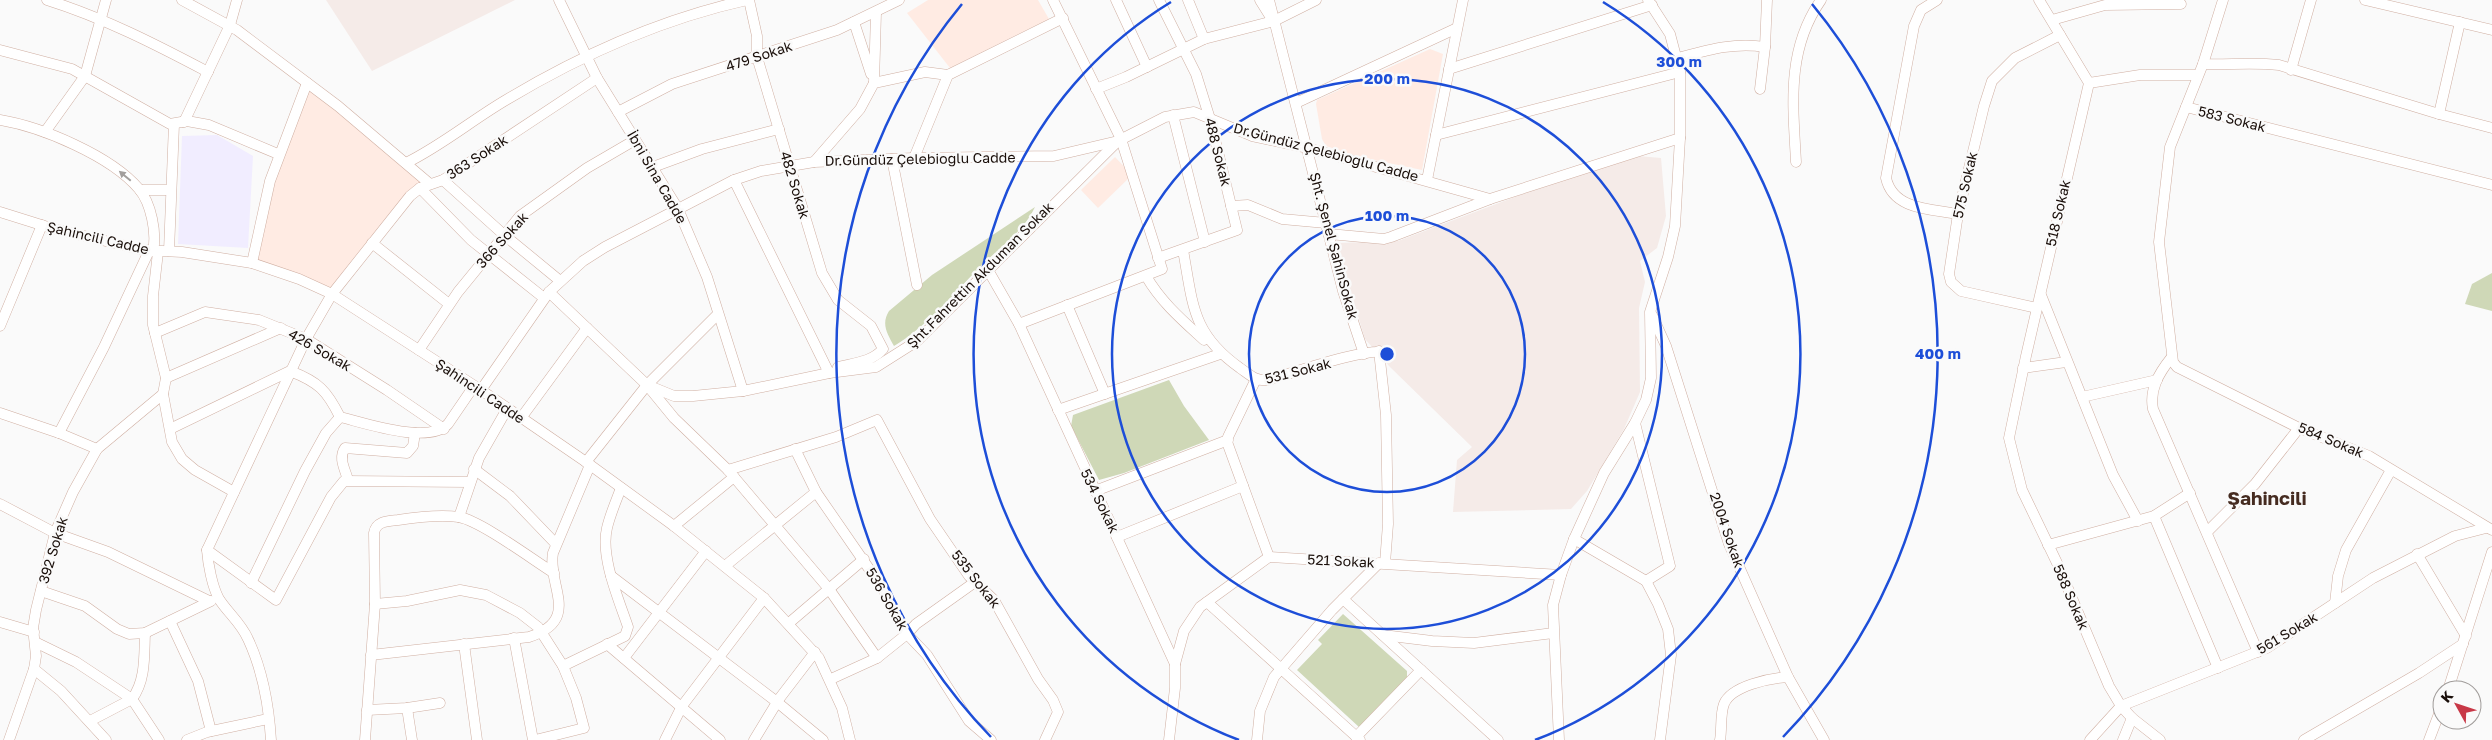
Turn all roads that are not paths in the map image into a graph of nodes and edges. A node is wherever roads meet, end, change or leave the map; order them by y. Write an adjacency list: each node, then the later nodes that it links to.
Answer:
1 (47, 0): 26 (street)
2 (106, 0): 26 (street)
3 (182, 0): 32 (street)
4 (237, 0): 32 (street)
5 (560, 0): 40 (street, İbni Sina Cadde)
6 (748, 0): 40 (street); 41 (street, 482 Sokak)
7 (897, 0): 25 (street, 479 Sokak)
8 (1054, 0): 27 (street)
9 (1116, 0): 44 (street)
10 (1159, 0): 39 (street, 488 Sokak)
11 (1188, 0): 36 (street)
12 (1260, 0): 29 (street, Şht. Şenel ŞahinSokak)
13 (1269, 0): 29 (street, Şht. Şenel ŞahinSokak)
14 (1316, 0): 29 (street)
15 (1463, 0): 33 (street)
16 (1767, 0): 37 (street)
17 (1821, 0): 79 (street)
18 (1937, 0): 95 (street)
19 (2039, 0): 28 (street)
20 (2223, 0): 43 (street)
21 (2311, 0): 46 (street)
22 (2365, 0): 31 (street)
23 (1650, 3): 42 (street); 45 (street)
24 (2181, 4): 28 (street)
25 (876, 12): 30 (street, 479 Sokak); 54 (street)
26 (100, 18): 47 (street); 51 (street)
27 (1063, 18): 49 (street); 56 (street)
28 (2052, 20): 35 (street)
29 (1274, 21): 36 (street); 58 (street, Şht. Şenel ŞahinSokak)
30 (854, 22): 41 (street, 479 Sokak); 54 (street)
31 (2460, 22): 34 (street); 61 (street)
32 (230, 25): 47 (street); 53 (street)
33 (1457, 28): 45 (street); 58 (street)
34 (2492, 30)
35 (2060, 35): 55 (street); 95 (street, 575 Sokak)
36 (1204, 39): 39 (street)
37 (1765, 46): 42 (street); 57 (street)
38 (0, 50): 51 (street)
39 (1182, 50): 44 (street); 63 (street, 488 Sokak)
40 (586, 56): 52 (street, İbni Sina Cadde); 80 (street)
41 (757, 57): 60 (street, 479 Sokak); 68 (street, 482 Sokak)
42 (1678, 58): 48 (street)
43 (2203, 64): 46 (street); 50 (street)
44 (1147, 67): 56 (street)
45 (1449, 69): 70 (street)
46 (2291, 70): 61 (street)
47 (208, 72): 65 (street)
48 (1680, 72): 70 (street); 71 (street)
49 (948, 75): 54 (street); 77 (street)
50 (2197, 75): 55 (street); 59 (street)
51 (85, 76): 66 (street); 69 (street)
52 (597, 78): 60 (street, İbni Sina Cadde); 83 (street, 363 Sokak)
53 (307, 82): 75 (street); 80 (street)
54 (874, 82): 78 (street)
55 (2089, 83): 114 (street, 518 Sokak)
56 (1096, 88): 73 (street)
57 (1760, 90)
58 (1296, 103): 74 (street, Şht. Şenel ŞahinSokak)
59 (2186, 107): 87 (street, 583 Sokak); 129 (street, 583 Sokak)
60 (618, 112): 72 (street, İbni Sina Cadde)
61 (2439, 114): 67 (street)
62 (1173, 115): 63 (street, Dr.Gündüz Çelebioğlu Cadde); 73 (street, Dr.Gündüz Çelebioğlu Cadde); 100 (street)
63 (1210, 119): 74 (street, Dr.Gündüz Çelebioğlu Cadde); 92 (street, 488 Sokak)
64 (0, 120): 69 (street)
65 (184, 122): 66 (street); 75 (street)
66 (174, 124): 90 (street)
67 (2492, 128)
68 (779, 129): 81 (street, 482 Sokak); 82 (street)
69 (45, 132): 89 (street, one-way to 69)
70 (1436, 136): 85 (street)
71 (1680, 138): 91 (street); 118 (street)
72 (635, 140): 82 (street, İbni Sina Cadde); 98 (street, 366 Sokak)
73 (1120, 140): 77 (street, Dr.Gündüz Çelebioğlu Cadde); 106 (street); 108 (street, Şht.Fahrettin Akduman Sokak)
74 (1308, 148): 85 (street, Dr.Gündüz Çelebioğlu Cadde); 96 (street, Şht. Şenel ŞahinSokak)
75 (278, 154): 107 (street)
76 (892, 158): 77 (street, Dr.Gündüz Çelebioğlu Cadde); 78 (street, Dr.Gündüz Çelebioğlu Cadde); 111 (street)
77 (914, 158)
78 (814, 162): 81 (street, Dr.Gündüz Çelebioğlu Cadde)
79 (1796, 162)
80 (406, 163): 86 (street)
81 (788, 166): 84 (street, Dr.Gündüz Çelebioğlu Cadde); 133 (street, 482 Sokak)
82 (653, 167): 93 (street, İbni Sina Cadde)
83 (443, 180): 86 (street, 363 Sokak); 98 (street)
84 (734, 180): 93 (street, Dr.Gündüz Çelebioğlu Cadde); 133 (street)
85 (1427, 180): 91 (street, Dr.Gündüz Çelebioğlu Cadde)
86 (430, 184): 88 (street, 363 Sokak)
87 (2492, 185)
88 (420, 188): 101 (street, 363 Sokak); 105 (street)
89 (140, 190): 90 (street); 103 (street)
90 (171, 190): 104 (street)
91 (1490, 199): 99 (street)
92 (1232, 206): 96 (street); 100 (street, 488 Sokak)
93 (678, 209): 110 (street, Dr.Gündüz Çelebioğlu Cadde); 119 (street, İbni Sina Cadde)
94 (0, 212): 97 (street, Şahincili Cadde)
95 (1958, 214): 117 (street, 575 Sokak)
96 (1326, 224): 99 (street, Şht. Şenel ŞahinSokak)
97 (42, 225): 103 (street, Şahincili Cadde); 121 (street)
98 (503, 234): 105 (street, 366 Sokak); 110 (street)
99 (1328, 234): 128 (street, Şht. Şenel ŞahinSokak)
100 (1205, 242): 102 (street, 488 Sokak)
101 (372, 243): 112 (street, 363 Sokak); 115 (street)
102 (1183, 250): 106 (street, 488 Sokak); 127 (street)
103 (151, 251): 104 (street, Şahincili Cadde); 124 (street); 152 (street)
104 (169, 252): 107 (street, Şahincili Cadde)
105 (488, 253): 113 (street); 115 (street, 366 Sokak)
106 (1158, 258): 109 (street)
107 (252, 263): 112 (street, Şahincili Cadde)
108 (988, 270): 120 (street, 534 Sokak); 133 (street, Şht.Fahrettin Akduman Sokak)
109 (1146, 276): 116 (street); 127 (street)
110 (559, 280): 113 (street, Dr.Gündüz Çelebioğlu Cadde)
111 (916, 285)
112 (332, 294): 125 (street, 363 Sokak); 126 (street, Şahincili Cadde)
113 (546, 295): 123 (street); 138 (street, Dr.Gündüz Çelebioğlu Cadde)
114 (2040, 295): 117 (street, 518 Sokak); 130 (street)
115 (449, 304): 126 (street, 366 Sokak)
116 (1067, 305): 120 (street); 141 (street)
117 (2037, 308): 131 (street, 518 Sokak)
118 (1650, 312): 148 (street); 232 (street, 2004 Sokak)
119 (718, 314): 137 (street); 139 (street, İbni Sina Cadde)
120 (1019, 324): 144 (street, 534 Sokak)
121 (0, 326)
122 (281, 328): 124 (street, 426 Sokak); 125 (street, 426 Sokak); 134 (street)
123 (587, 328): 137 (street); 147 (street)
124 (155, 333): 134 (street)
125 (306, 339): 132 (street, 363 Sokak); 150 (street, 426 Sokak)
126 (419, 350): 138 (street, Şahincili Cadde)
127 (1220, 354): 135 (street); 141 (street)
128 (1364, 354): 135 (street, 531 Sokak); 189 (street, 531 Sokak)
129 (2171, 356): 136 (street); 149 (street, 584 Sokak)
130 (2066, 362): 131 (street); 142 (street)
131 (2023, 368): 154 (street, 518 Sokak)
132 (290, 371): 146 (street); 151 (street); 167 (street, 363 Sokak)
133 (829, 373): 139 (street, Şht.Fahrettin Akduman Sokak)
134 (166, 378): 140 (street)
135 (1256, 379): 155 (street, 531 Sokak)
136 (2156, 380): 142 (street); 169 (street)
137 (647, 385): 139 (street, Şht.Fahrettin Akduman Sokak); 158 (street); 160 (street)
138 (478, 388): 143 (street, Şahincili Cadde); 150 (street, Dr.Gündüz Çelebioğlu Cadde)
139 (743, 392)
140 (163, 394): 151 (street); 157 (street, 392 Sokak)
141 (1105, 394): 144 (street)
142 (2082, 397): 173 (street)
143 (507, 409): 147 (street, Şahincili Cadde); 159 (street)
144 (1058, 410): 166 (street, 534 Sokak)
145 (0, 413): 152 (street)
146 (340, 417): 153 (street); 196 (street)
147 (521, 418): 158 (street, Şahincili Cadde)
148 (1635, 423): 180 (street); 194 (street)
149 (2299, 428): 161 (street, 584 Sokak); 177 (street)
150 (444, 429): 153 (street)
151 (170, 430): 167 (street)
152 (59, 433): 157 (street)
153 (415, 433): 162 (street)
154 (2009, 438): 182 (street, 588 Sokak)
155 (1228, 440): 164 (street); 166 (street)
156 (795, 449): 160 (street); 168 (street, 536 Sokak); 195 (street, 535 Sokak)
157 (97, 450): 178 (street, 392 Sokak)
158 (588, 463): 165 (street, Şahincili Cadde); 181 (street)
159 (474, 469): 163 (street); 181 (street)
160 (728, 470): 174 (street); 175 (street)
161 (2391, 470): 176 (street, 584 Sokak); 203 (street)
162 (348, 480): 163 (street); 196 (street)
163 (470, 482): 172 (street)
164 (1243, 486): 179 (street); 187 (street)
165 (621, 488): 175 (street, Şahincili Cadde); 193 (street)
166 (1095, 491): 179 (street, 534 Sokak)
167 (234, 492): 183 (street, 363 Sokak)
168 (816, 492): 174 (street); 188 (street, 536 Sokak)
169 (2190, 493): 171 (street); 177 (street)
170 (0, 504): 178 (street)
171 (2154, 516): 173 (street); 229 (street)
172 (459, 517): 191 (street); 204 (street)
173 (2138, 521): 182 (street)
174 (776, 523): 190 (street); 197 (street)
175 (674, 526): 184 (street, Şahincili Cadde)
176 (2489, 529): 185 (street, 561 Sokak)
177 (2207, 532): 221 (street)
178 (55, 533): 198 (street, 392 Sokak); 201 (street)
179 (1117, 537): 226 (street, 534 Sokak)
180 (1574, 539): 192 (street); 194 (street)
181 (556, 544): 191 (street)
182 (2048, 546): 239 (street, 588 Sokak)
183 (207, 550): 196 (street); 201 (street)
184 (706, 551): 190 (street, Şahincili Cadde); 205 (street)
185 (2417, 554): 203 (street, 561 Sokak); 217 (street)
186 (2492, 556): 217 (street)
187 (1269, 557): 189 (street, 521 Sokak); 202 (street)
188 (864, 559): 197 (street); 213 (street, 536 Sokak)
189 (1382, 563): 192 (street, 521 Sokak); 200 (street)
190 (725, 566): 199 (street, Şahincili Cadde)
191 (554, 573): 209 (street)
192 (1561, 575): 211 (street)
193 (611, 576): 205 (street); 219 (street)
194 (1646, 581): 268 (street)
195 (975, 582): 213 (street); 263 (street, 535 Sokak)
196 (251, 583)
197 (829, 588): 208 (street); 225 (street)
198 (41, 591): 210 (street); 215 (street, 392 Sokak)
199 (764, 598): 208 (street, Şahincili Cadde); 224 (street)
200 (1343, 599): 214 (street); 228 (street)
201 (214, 600): 206 (street); 243 (street)
202 (1207, 602): 226 (street); 228 (street)
203 (2335, 603): 221 (street, 561 Sokak)
204 (375, 604): 209 (street); 222 (street)
205 (659, 614): 223 (street); 224 (street)
206 (170, 620): 210 (street); 245 (street)
207 (1, 622): 212 (street); 215 (street)
208 (789, 623): 220 (street, Şahincili Cadde)
209 (540, 631): 216 (street); 227 (street)
210 (145, 633): 235 (street)
211 (1553, 633): 214 (street); 267 (street)
212 (0, 634)
213 (907, 634): 225 (street); 262 (street, 536 Sokak)
214 (1384, 634): 231 (street)
215 (35, 638): 230 (street, 392 Sokak); 235 (street)
216 (514, 638): 218 (street); 256 (street)
217 (2465, 640): 234 (street); 247 (street)
218 (464, 644): 222 (street); 255 (street)
219 (607, 644): 223 (street); 227 (street)
220 (814, 652): 233 (street, Şahincili Cadde); 236 (street)
221 (2258, 652): 229 (street, 561 Sokak)
222 (371, 655): 241 (street)
223 (624, 658): 238 (street)
224 (718, 658): 236 (street); 238 (street)
225 (877, 658): 233 (street)
226 (1175, 664): 264 (street, 534 Sokak)
227 (562, 666): 256 (street)
228 (1282, 668): 246 (street); 265 (street)
229 (2218, 668): 239 (street, 561 Sokak)
230 (34, 669): 244 (street); 248 (street, 392 Sokak)
231 (1422, 670): 246 (street); 266 (street)
232 (1788, 677): 269 (street); 270 (street, 2004 Sokak)
233 (830, 679): 261 (street, Şahincili Cadde)
234 (2451, 680)
235 (132, 699): 244 (street); 250 (street)
236 (777, 702): 259 (street); 260 (street)
237 (440, 703): 240 (street)
238 (682, 706): 257 (street); 258 (street)
239 (2121, 706): 242 (street, 588 Sokak); 271 (street, 561 Sokak)
240 (406, 708): 241 (street); 254 (street)
241 (367, 710): 253 (street)
242 (2132, 718): 272 (street); 273 (street, 588 Sokak)
243 (268, 719): 245 (street); 252 (street)
244 (90, 720): 249 (street)
245 (211, 731): 251 (street)
246 (1358, 738)
247 (2307, 739)
248 (9, 740)
249 (106, 740)
250 (159, 740)
251 (187, 740)
252 (271, 740)
253 (365, 740)
254 (412, 740)
255 (477, 740)
256 (534, 740)
257 (665, 740)
258 (720, 740)
259 (754, 740)
260 (823, 740)
261 (850, 740)
262 (992, 740)
263 (1045, 740)
264 (1169, 740)
265 (1257, 740)
266 (1498, 740)
267 (1559, 740)
268 (1660, 740)
269 (1720, 740)
270 (1824, 740)
271 (2090, 740)
272 (2124, 740)
273 (2160, 740)

